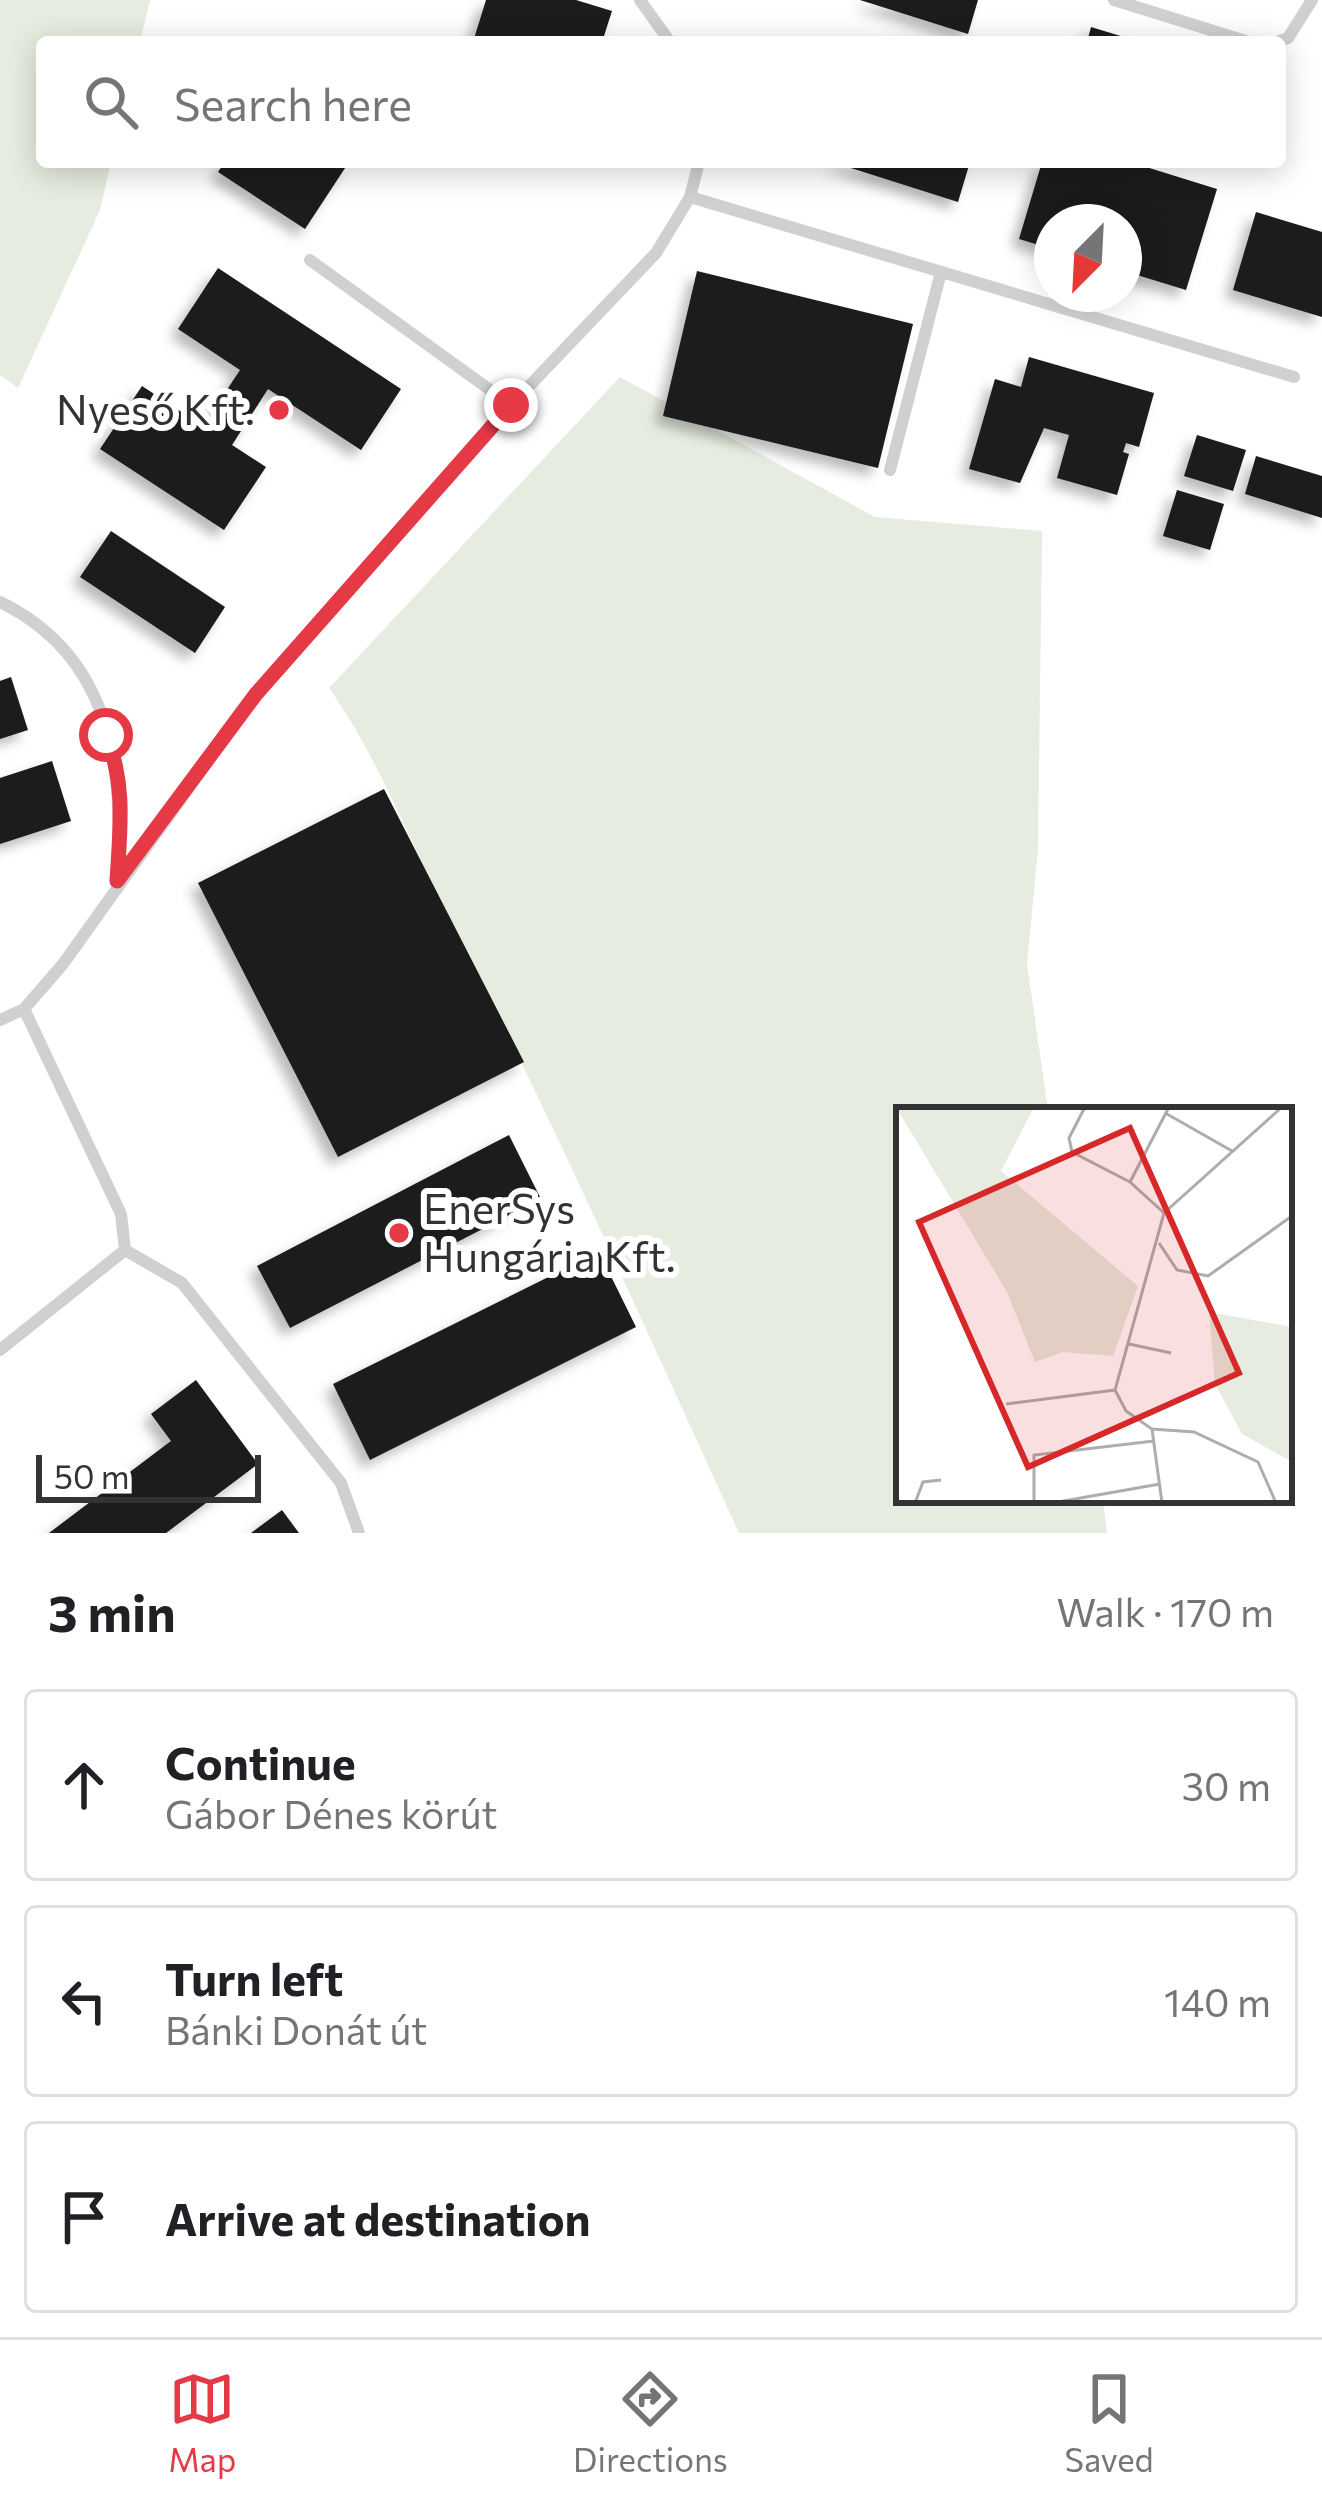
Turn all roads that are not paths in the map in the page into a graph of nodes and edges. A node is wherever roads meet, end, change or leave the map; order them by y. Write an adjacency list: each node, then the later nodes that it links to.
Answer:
1 (640, 0): 4 (lane)
2 (1114, 0): 5 (lane)
3 (1312, 0): 6 (lane)
4 (666, 36)
5 (1230, 36)
6 (1286, 39)
7 (698, 168): 8 (lane)
8 (690, 197): 10 (lane); 12 (lane)
9 (310, 260): 12 (lane)
10 (940, 272): 11 (lane); 13 (lane)
11 (1294, 377)
12 (511, 405): 15 (lane)
13 (890, 470)
14 (0, 602): 15 (lane)
15 (117, 881): 16 (lane)
16 (24, 1010): 17 (lane); 18 (lane)
17 (0, 1020)
18 (125, 1250): 19 (lane); 20 (lane)
19 (0, 1350)
20 (359, 1533)

